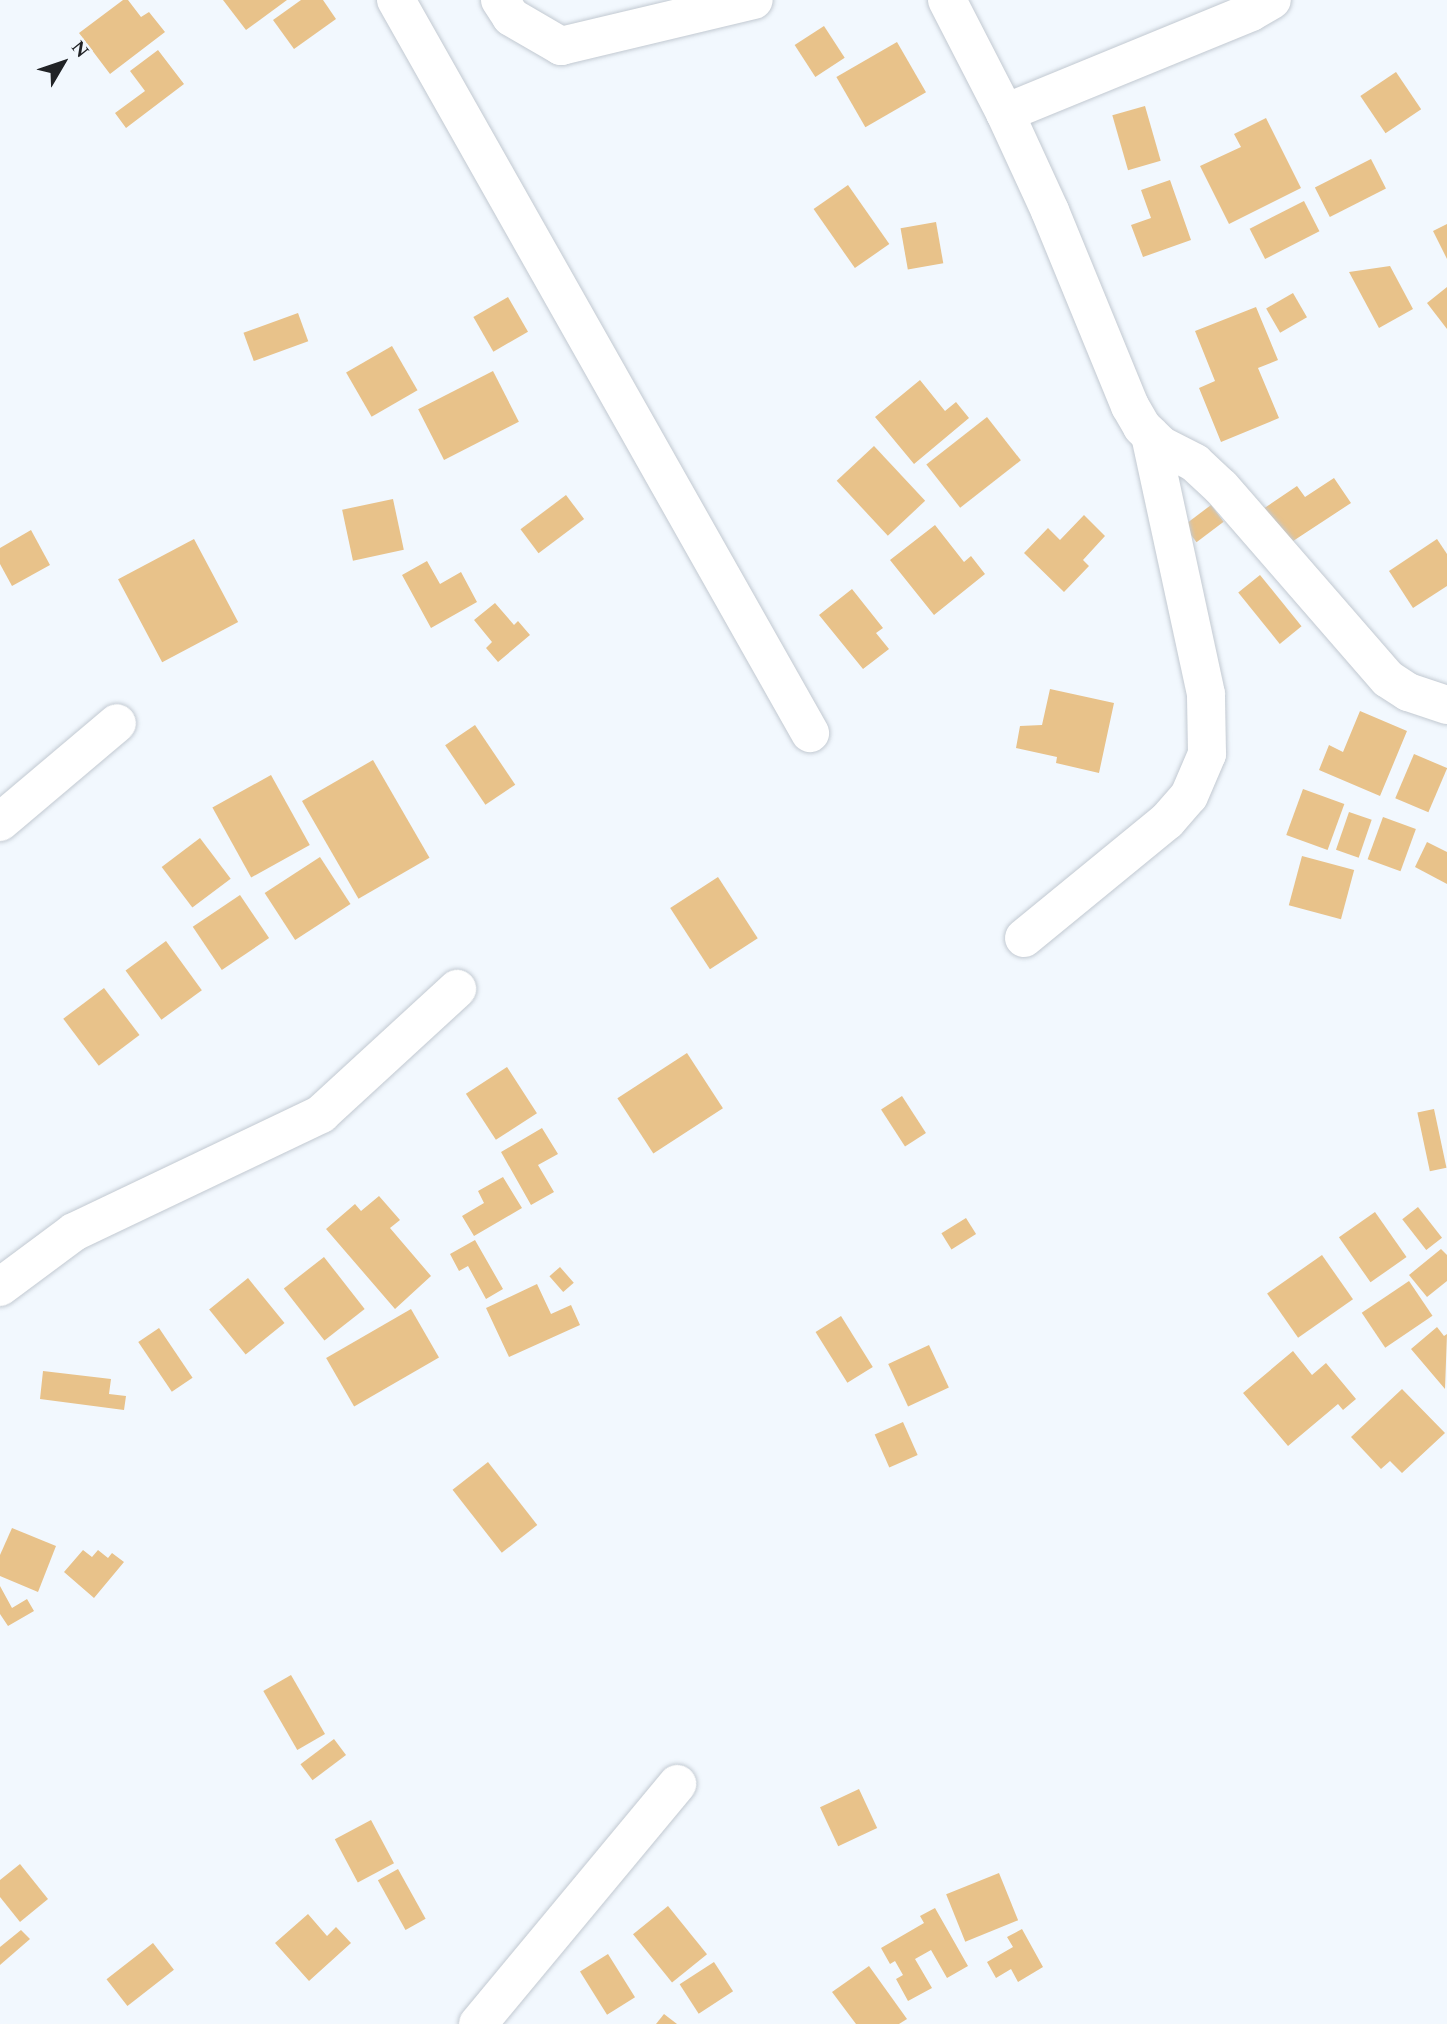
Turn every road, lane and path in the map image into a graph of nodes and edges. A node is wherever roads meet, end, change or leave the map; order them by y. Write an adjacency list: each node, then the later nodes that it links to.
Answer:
1 (397, 0): 10 (street)
2 (500, 0): 3 (street)
3 (754, 0)
4 (947, 0): 6 (street)
5 (1272, 0): 6 (street)
6 (1005, 113): 7 (street)
7 (1150, 435): 8 (street); 12 (street)
8 (1447, 705)
9 (117, 723): 11 (street)
10 (810, 733)
11 (0, 822)
12 (1024, 938)
13 (457, 989): 14 (street)
14 (0, 1287)
15 (677, 1784): 16 (street)
16 (478, 2024)

